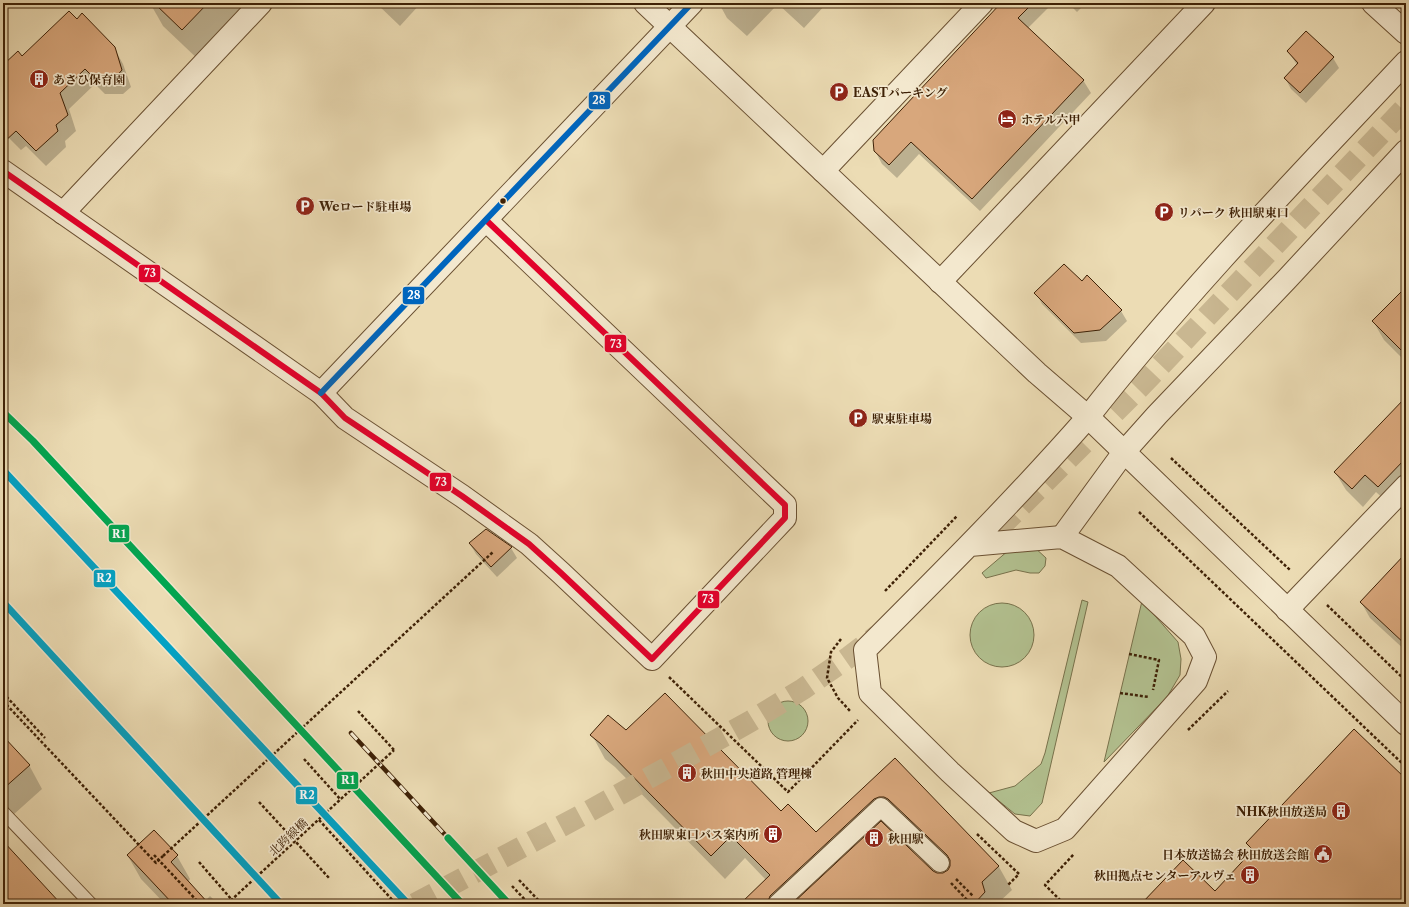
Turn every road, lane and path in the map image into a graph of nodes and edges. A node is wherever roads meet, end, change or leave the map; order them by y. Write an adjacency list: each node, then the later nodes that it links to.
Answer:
1 (261, 3): 13 (street)
2 (645, 3): 7 (street)
3 (692, 3): 7 (street)
4 (982, 3): 12 (street)
5 (1204, 3): 15 (street)
6 (1373, 3): 8 (street)
7 (670, 26): 12 (street); 14 (street)
8 (1406, 33)
9 (1406, 62): 17 (street)
10 (1406, 151): 18 (street)
11 (3, 171): 13 (street)
12 (823, 171): 15 (street)
13 (63, 213): 16 (street)
14 (486, 220): 16 (street); 26 (street)
15 (940, 282): 17 (street)
16 (321, 393): 26 (street)
17 (1088, 418): 18 (street); 22 (street)
18 (1124, 452): 21 (street); 24 (street)
19 (1406, 486): 24 (street)
20 (1139, 512): 35 (path)
21 (1062, 537): 22 (street); 22 (street)
22 (970, 545)
23 (493, 552): 42 (path, bridge)
24 (1287, 610): 32 (street)
25 (1129, 654): 28 (path)
26 (652, 659): 31 (path)
27 (3, 693): 33 (path)
28 (1120, 693)
29 (3, 701): 42 (path)
30 (358, 710): 36 (path, 北跨線橋, bridge)
31 (858, 720)
32 (1406, 724)
33 (45, 738)
34 (304, 759): 36 (path)
35 (1406, 767)
36 (341, 800): 39 (path, 北跨線橋, bridge)
37 (259, 802): 40 (path)
38 (3, 812): 50 (lane)
39 (319, 820): 40 (path, 北跨線橋, bridge); 53 (path)
40 (296, 842): 45 (path); 49 (path, 北跨線橋, bridge)
41 (154, 855): 42 (path, bridge)
42 (159, 860): 51 (path, bridge)
43 (199, 862): 49 (path)
44 (940, 863): 56 (street)
45 (330, 879)
46 (519, 880): 55 (path)
47 (1045, 885): 57 (path)
48 (512, 886): 54 (path)
49 (232, 900): 52 (path, 北跨線橋, bridge)
50 (91, 904)
51 (200, 904)
52 (228, 904)
53 (396, 904)
54 (529, 904)
55 (542, 904)
56 (777, 904)
57 (1064, 904)

